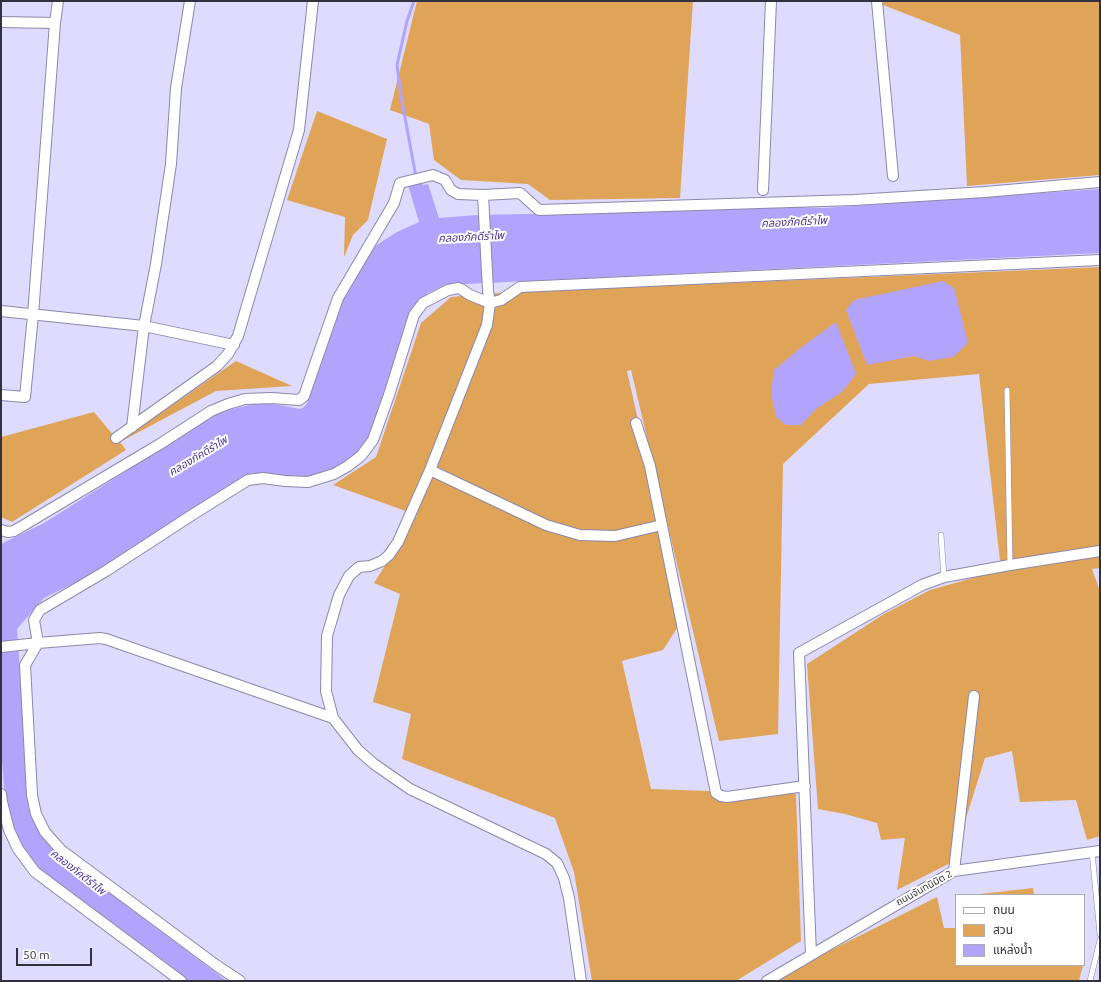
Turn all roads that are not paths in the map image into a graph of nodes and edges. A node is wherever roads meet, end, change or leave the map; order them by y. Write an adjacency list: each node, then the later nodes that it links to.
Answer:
1 (58, 1): 7 (street)
2 (190, 1): 16 (street)
3 (314, 1): 17 (street)
4 (771, 1): 10 (street)
5 (877, 1): 8 (street)
6 (1, 22): 7 (street)
7 (55, 23): 15 (street)
8 (893, 176)
9 (1100, 182): 11 (street)
10 (763, 190)
11 (483, 195): 13 (street); 25 (street)
12 (1100, 260): 13 (street)
13 (490, 304): 23 (street); 30 (street)
14 (1, 311): 15 (street)
15 (33, 315): 16 (street); 19 (street)
16 (144, 326): 17 (street); 21 (street)
17 (234, 345): 21 (street)
18 (1007, 390): 28 (lane)
19 (1, 395)
20 (636, 423): 24 (street)
21 (132, 427): 22 (street)
22 (116, 438)
23 (430, 470): 24 (street); 33 (street)
24 (662, 525): 34 (street)
25 (1, 530)
26 (941, 536): 29 (lane)
27 (1100, 551): 28 (street)
28 (1010, 565): 29 (street)
29 (944, 577): 34 (street)
30 (34, 644): 31 (street); 33 (street); 42 (street)
31 (1, 647)
32 (974, 696): 37 (street)
33 (333, 718): 43 (street)
34 (805, 786): 40 (street)
35 (1, 794): 41 (street)
36 (1096, 851): 37 (street, ถนนจันทนิมิต 2); 38 (lane)
37 (954, 871): 40 (street, ถนนจันทนิมิต 2)
38 (1100, 934)
39 (1100, 940): 45 (lane)
40 (811, 955): 44 (street, ถนนจันทนิมิต 2)
41 (181, 981)
42 (240, 981)
43 (581, 981)
44 (767, 981)
45 (1090, 981)

